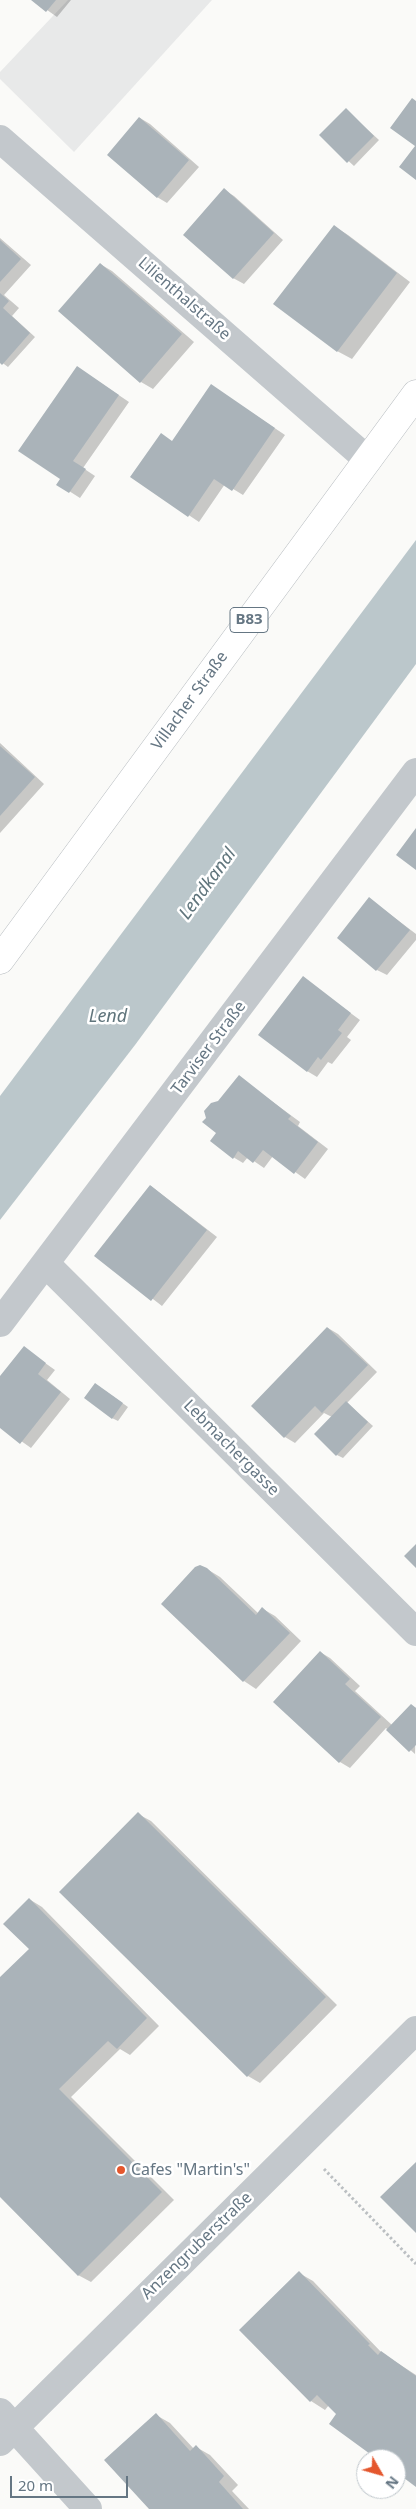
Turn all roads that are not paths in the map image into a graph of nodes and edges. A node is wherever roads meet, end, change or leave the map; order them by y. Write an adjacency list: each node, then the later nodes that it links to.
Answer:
1 (0, 139): 3 (street, Lilienthalstraße)
2 (416, 394): 3 (main road, Villacher Straße / B83)
3 (368, 460): 5 (main road, Villacher Straße / B83)
4 (416, 772): 6 (street, Tarviser Straße)
5 (2, 951)
6 (46, 1264): 7 (street, Tarviser Straße); 8 (street, Lebmachergasse)
7 (0, 1323)
8 (416, 1632)
9 (416, 2030): 10 (street, Anzengruberstraße)
10 (5, 2427): 11 (street)
11 (88, 2509)

